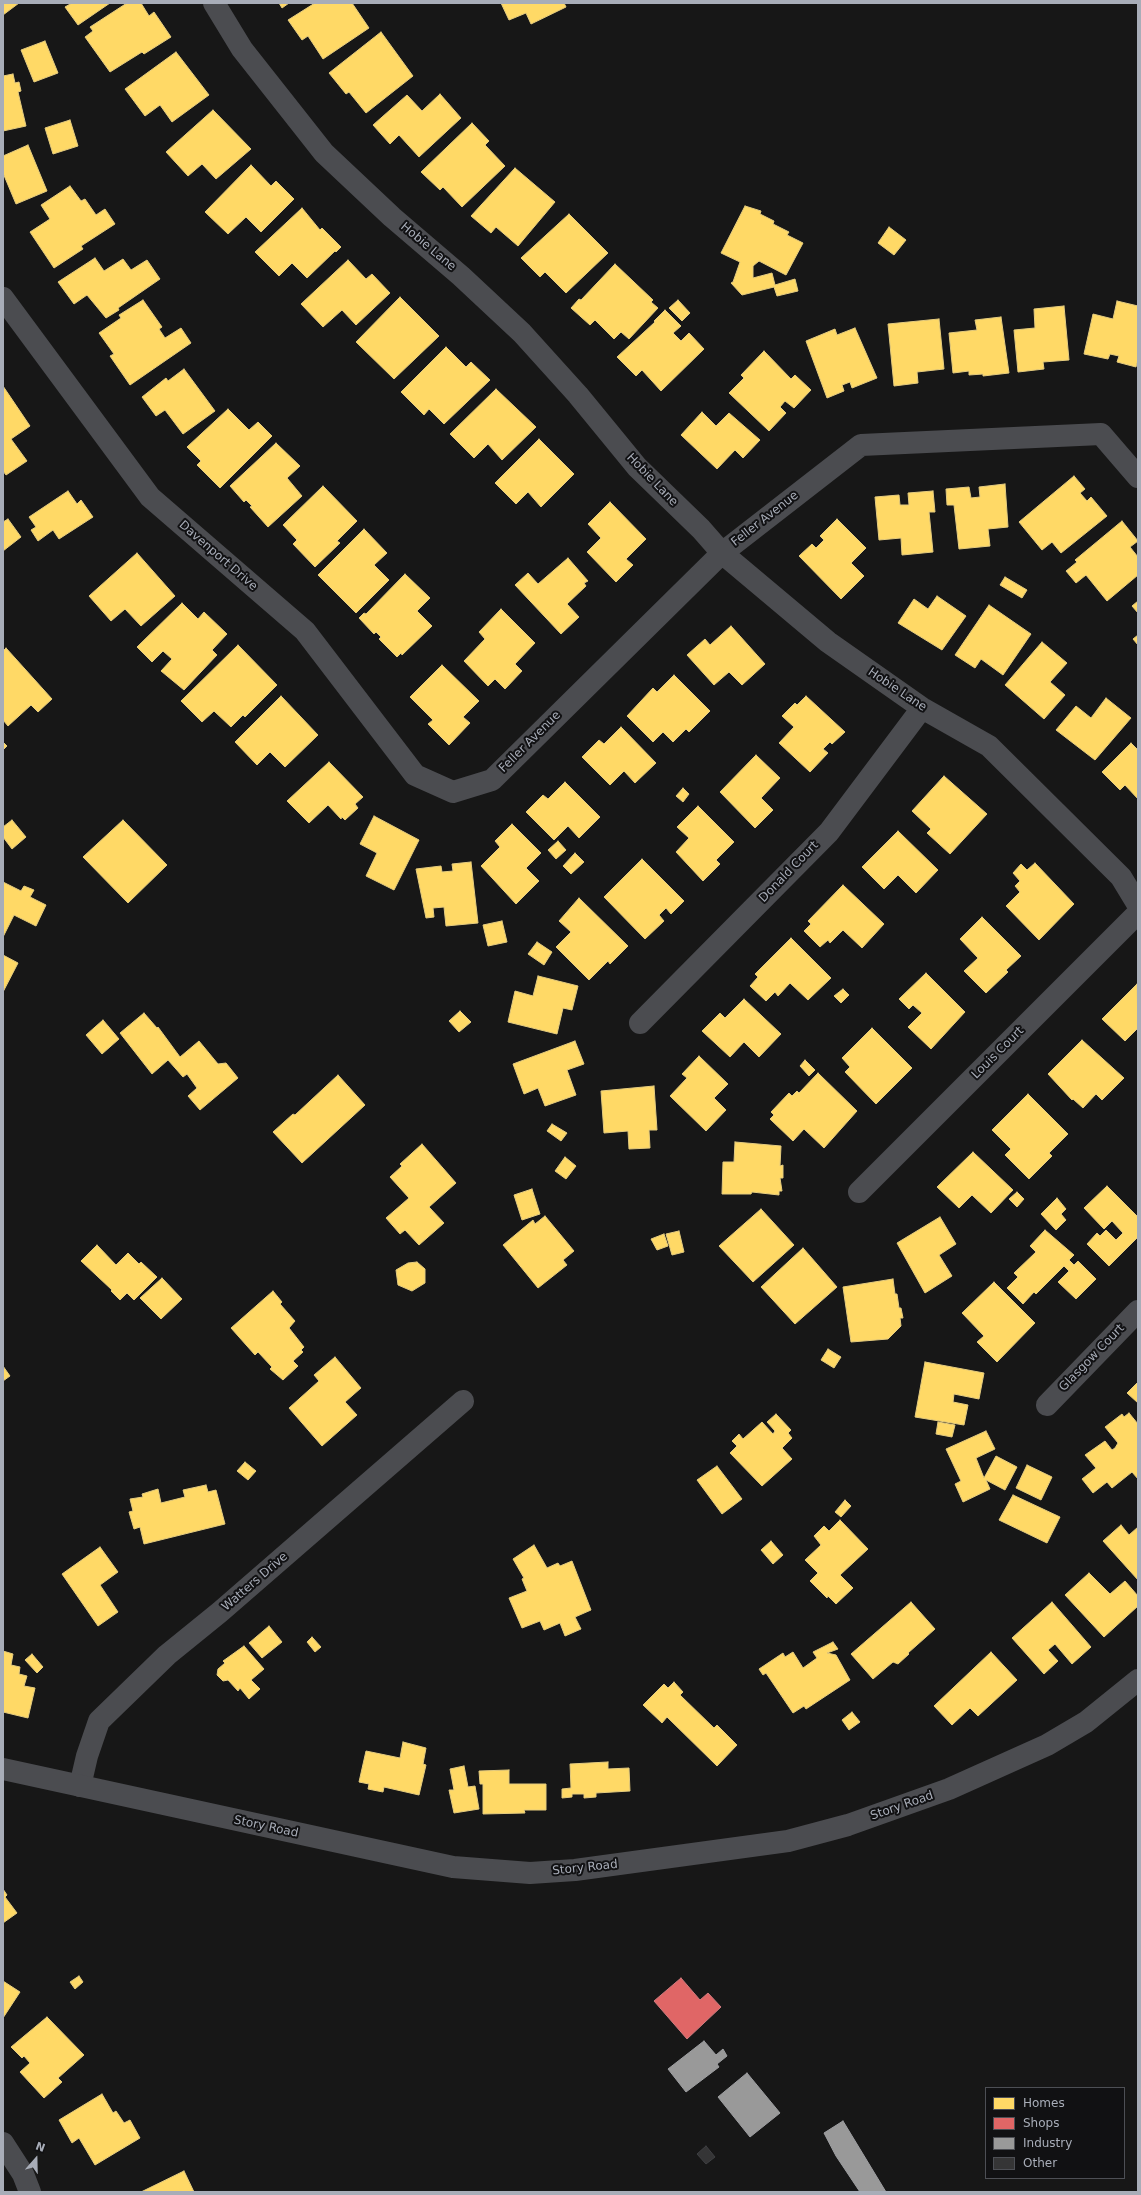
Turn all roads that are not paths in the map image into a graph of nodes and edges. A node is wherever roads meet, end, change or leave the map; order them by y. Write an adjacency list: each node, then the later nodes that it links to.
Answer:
1 (214, 3): 4 (street, Hobie Lane)
2 (3, 299): 6 (street, Davenport Drive)
3 (1138, 477): 4 (street, Feller Avenue)
4 (722, 553): 5 (street, Hobie Lane); 6 (street, Feller Avenue)
5 (922, 708): 7 (street, Hobie Lane); 9 (street, Donald Court)
6 (453, 792)
7 (1138, 905)
8 (1138, 913): 10 (street, Louis Court)
9 (640, 1023)
10 (859, 1192)
11 (1138, 1311): 13 (street, Glasgow Court)
12 (463, 1401): 16 (street, Watters Drive)
13 (1047, 1405)
14 (1138, 1680): 16 (street, Story Road)
15 (3, 1769): 16 (street, Story Road)
16 (80, 1786)
17 (3, 2143): 18 (street)
18 (30, 2192)

